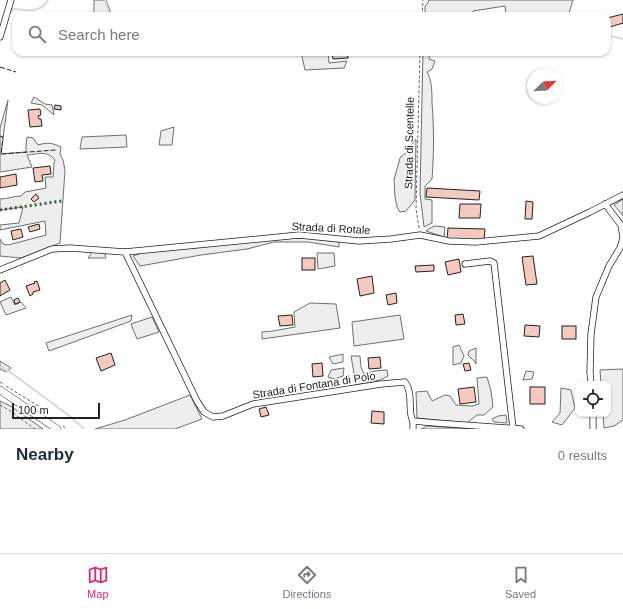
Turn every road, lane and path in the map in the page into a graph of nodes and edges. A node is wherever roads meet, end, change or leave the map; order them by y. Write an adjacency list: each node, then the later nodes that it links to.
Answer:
1 (11, 0): 4 (street)
2 (423, 0): 3 (path)
3 (422, 12)
4 (0, 37)
5 (420, 56): 8 (path, Strada di Scentelle)
6 (623, 195): 7 (street, Strada di Rotale)
7 (605, 204): 8 (street, Strada di Rotale); 12 (street)
8 (420, 235): 9 (street, Strada di Rotale)
9 (125, 252): 11 (street); 18 (street, Strada di Fontana di Polo)
10 (465, 264): 20 (street)
11 (0, 270)
12 (591, 381)
13 (0, 382): 16 (path)
14 (0, 390): 19 (street)
15 (0, 405): 21 (path)
16 (49, 415)
17 (592, 417): 25 (street)
18 (413, 421): 20 (street); 23 (street)
19 (58, 426): 22 (path)
20 (513, 428): 24 (street)
21 (35, 429)
22 (67, 429)
23 (413, 429)
24 (521, 429)
25 (594, 429)

